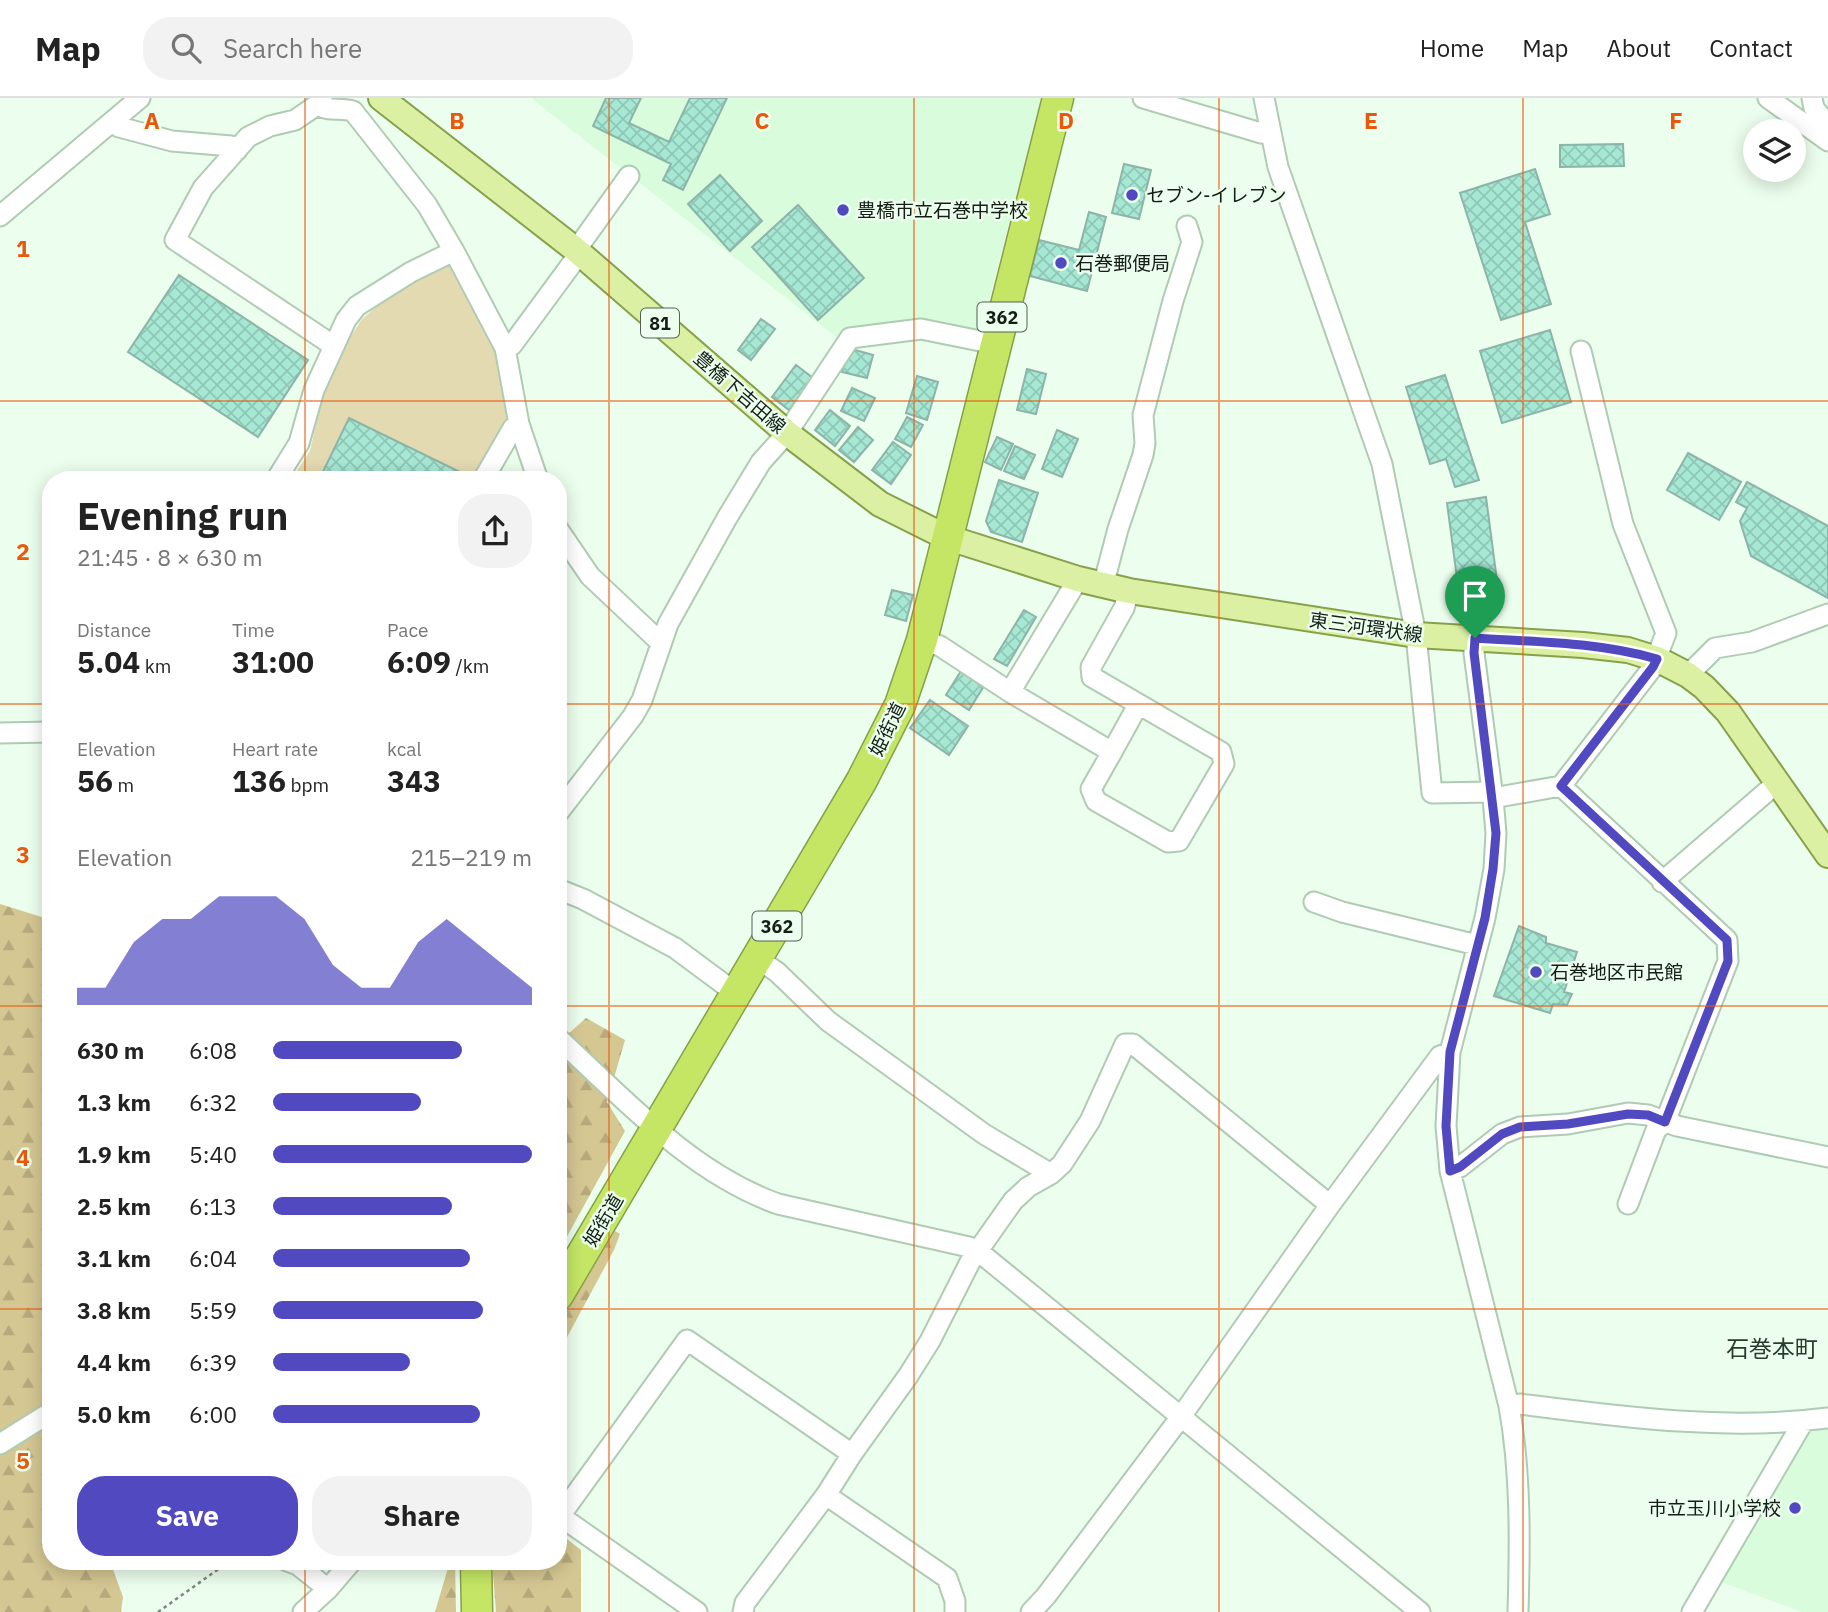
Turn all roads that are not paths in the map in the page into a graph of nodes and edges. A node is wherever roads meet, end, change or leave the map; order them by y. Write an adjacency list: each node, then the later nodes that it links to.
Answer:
1 (140, 98): 9 (street)
2 (381, 98): 18 (main road, 豊橋下吉田線 / 81)
3 (1058, 98): 19 (highway, 姫街道 / 362)
4 (1143, 98): 11 (street)
5 (1264, 98): 11 (street)
6 (1768, 98): 12 (street)
7 (1812, 98): 10 (street)
8 (320, 102): 13 (street); 17 (street)
9 (114, 123): 13 (street); 15 (street)
10 (1828, 126)
11 (1271, 134): 34 (street)
12 (1828, 141)
13 (237, 150): 20 (street)
14 (629, 177): 18 (street)
15 (0, 216)
16 (1187, 226): 31 (street)
17 (454, 251): 20 (street); 21 (street)
18 (578, 252): 21 (street); 24 (main road, 豊橋下吉田線 / 81)
19 (995, 344): 24 (street); 28 (highway, 姫街道 / 362)
20 (334, 346): 25 (street)
21 (505, 348): 23 (street)
22 (1581, 351): 38 (street)
23 (519, 424): 26 (street); 27 (street)
24 (787, 433): 28 (main road, 豊橋下吉田線 / 81); 37 (street)
25 (282, 471)
26 (488, 471)
27 (535, 471)
28 (946, 537): 30 (main road, 東三河環状線); 36 (highway, 姫街道 / 362)
29 (567, 542): 37 (street)
30 (1078, 579): 31 (main road, 東三河環状線); 40 (street)
31 (1103, 586): 32 (main road, 東三河環状線)
32 (1129, 591): 34 (main road, 東三河環状線); 41 (street)
33 (1828, 614): 39 (street)
34 (1416, 635): 35 (main road, 東三河環状線); 47 (street)
35 (1475, 638): 38 (main road, 東三河環状線); 47 (street)
36 (922, 640): 40 (street); 54 (highway, 姫街道 / 362)
37 (660, 642): 48 (street)
38 (1657, 659): 39 (main road, 東三河環状線); 46 (street)
39 (1688, 675): 45 (main road, 東三河環状線)
40 (1010, 692): 44 (street)
41 (1138, 705): 44 (street); 44 (street)
42 (42, 732): 43 (street)
43 (0, 733)
44 (1112, 752)
45 (1777, 782): 49 (main road, 東三河環状線); 50 (street)
46 (1561, 786): 47 (street); 50 (street)
47 (1493, 795): 53 (street)
48 (567, 801)
49 (1828, 855)
50 (1662, 882): 58 (street)
51 (567, 893): 55 (street)
52 (1314, 902): 53 (street)
53 (1477, 945): 57 (street)
54 (758, 959): 55 (highway, 姫街道 / 362); 62 (street)
55 (737, 994): 59 (highway, 姫街道 / 362)
56 (567, 1046): 59 (street)
57 (1450, 1052): 61 (street); 64 (street)
58 (1665, 1122): 60 (street); 61 (street); 63 (street)
59 (657, 1129): 65 (street); 66 (highway, 姫街道 / 362)
60 (1828, 1157)
61 (1450, 1171): 67 (street)
62 (1051, 1174): 64 (street); 65 (street)
63 (1628, 1204)
64 (1330, 1205): 69 (street)
65 (978, 1251): 69 (street); 73 (street)
66 (567, 1280)
67 (1509, 1406): 71 (street); 87 (street)
68 (42, 1418): 72 (street)
69 (1180, 1418): 85 (street); 86 (street)
70 (1828, 1418): 71 (street)
71 (1802, 1422): 88 (street)
72 (0, 1444)
73 (852, 1454): 74 (street); 75 (street)
74 (827, 1495): 83 (street); 84 (street)
75 (567, 1506)
76 (567, 1521): 82 (street)
77 (301, 1570): 80 (street)
78 (345, 1570): 80 (street)
79 (476, 1570): 81 (highway)
80 (319, 1603)
81 (477, 1612)
82 (697, 1612)
83 (743, 1612)
84 (955, 1612)
85 (1031, 1612)
86 (1420, 1612)
87 (1518, 1612)
88 (1692, 1612)

